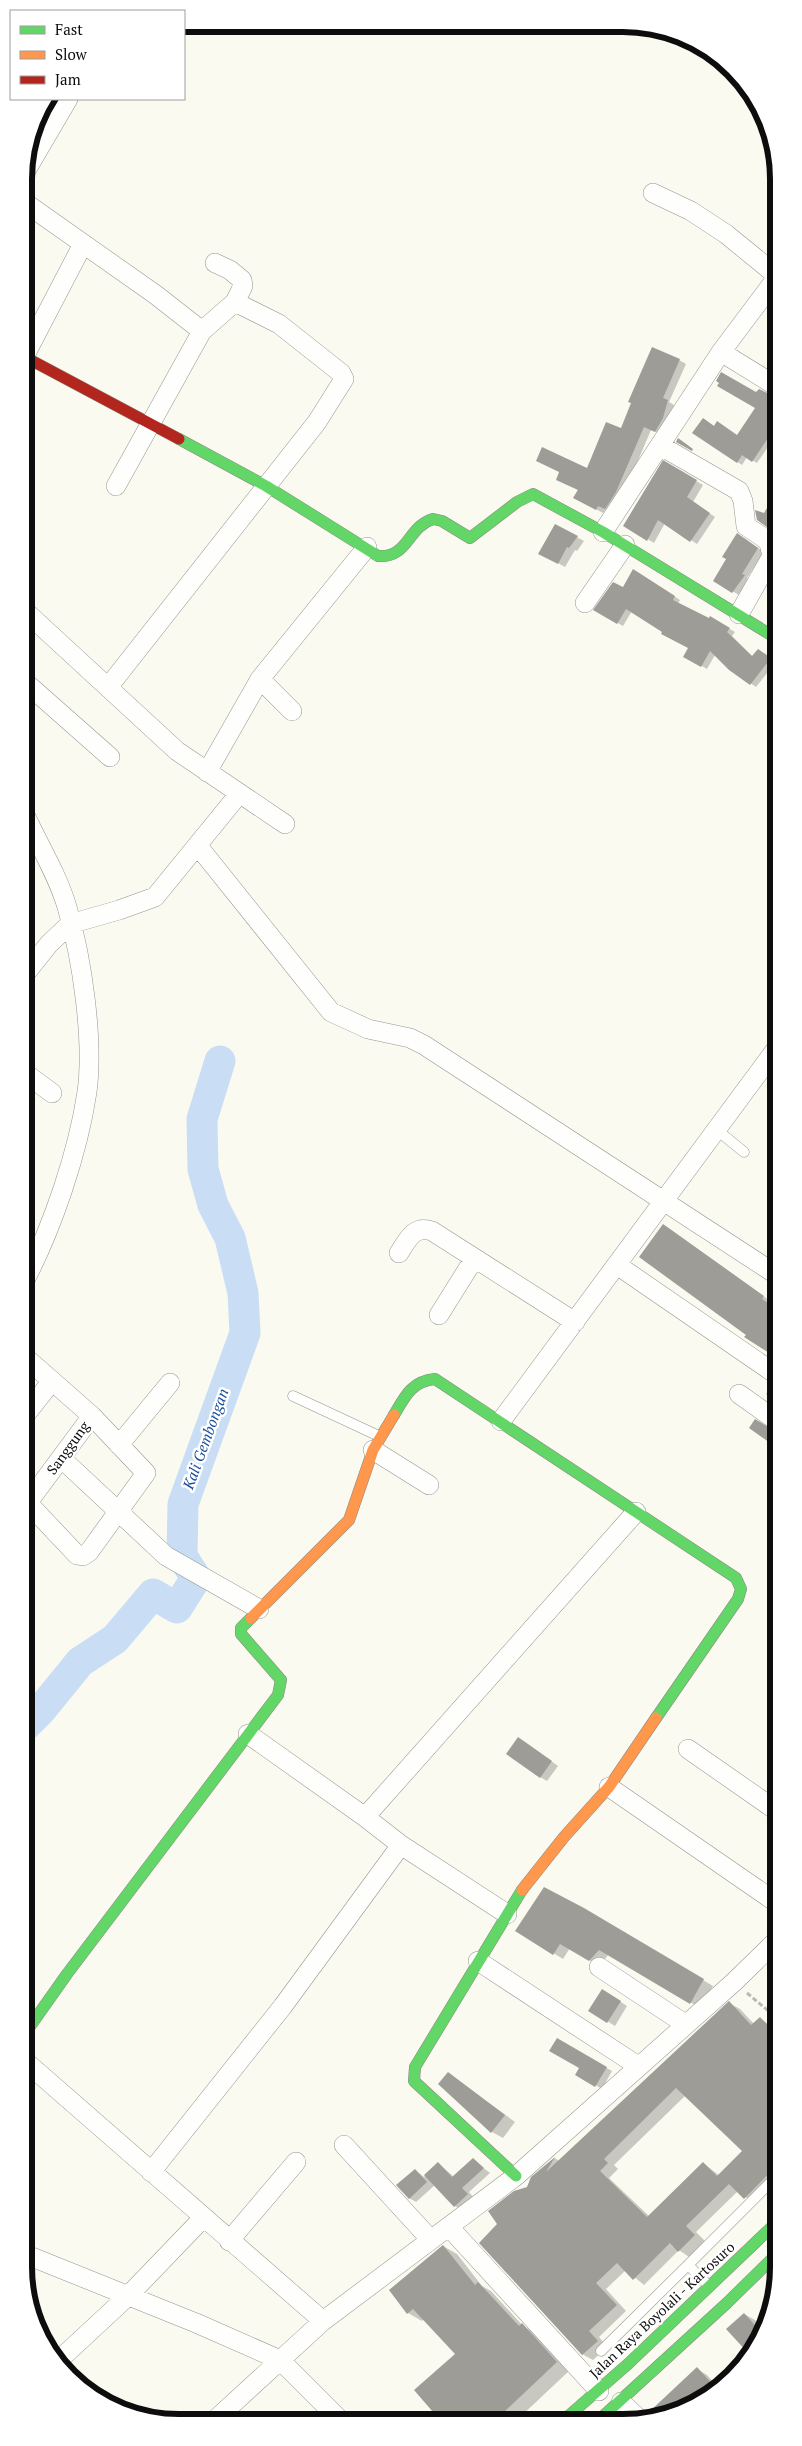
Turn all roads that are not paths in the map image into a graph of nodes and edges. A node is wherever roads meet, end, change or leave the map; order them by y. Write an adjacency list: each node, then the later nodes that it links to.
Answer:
1 (67, 100): 2 (street)
2 (35, 155)
3 (653, 192): 7 (street)
4 (33, 208): 5 (street)
5 (83, 244): 10 (street); 11 (street)
6 (215, 263): 9 (street)
7 (770, 269)
8 (770, 288): 12 (street)
9 (235, 302): 10 (street); 18 (street)
10 (202, 331): 15 (street)
11 (33, 340)
12 (721, 352): 14 (street); 16 (street)
13 (33, 362): 15 (main road)
14 (770, 382)
15 (152, 423): 17 (street); 18 (main road)
16 (661, 446): 19 (street); 22 (street)
17 (116, 486)
18 (266, 486): 21 (main road); 29 (street)
19 (603, 532): 20 (main road); 21 (main road)
20 (625, 545): 24 (street); 25 (main road)
21 (367, 547): 28 (street)
22 (770, 549)
23 (770, 560): 25 (street)
24 (585, 603)
25 (739, 614): 27 (main road)
26 (33, 617): 29 (street)
27 (770, 634)
28 (260, 678): 31 (street); 33 (street)
29 (109, 686): 33 (street)
30 (33, 689): 32 (street)
31 (292, 711)
32 (110, 757)
33 (207, 772): 34 (street)
34 (239, 794): 35 (street); 37 (street)
35 (285, 824)
36 (33, 831): 38 (street)
37 (198, 846): 38 (street); 45 (street)
38 (70, 924): 39 (street); 49 (street)
39 (33, 964)
40 (770, 1058): 43 (street)
41 (33, 1079): 42 (street)
42 (52, 1093)
43 (717, 1130): 44 (lane); 45 (street)
44 (744, 1152)
45 (664, 1202): 48 (street); 50 (street)
46 (399, 1253): 47 (street)
47 (474, 1259): 51 (street); 52 (street)
48 (617, 1265): 52 (street); 54 (street)
49 (32, 1266)
50 (769, 1270)
51 (439, 1315)
52 (575, 1322): 62 (street)
53 (32, 1364): 55 (street)
54 (769, 1370)
55 (52, 1381): 59 (street); 60 (street)
56 (170, 1383): 64 (street)
57 (739, 1394): 61 (street)
58 (294, 1396): 63 (lane)
59 (32, 1406)
60 (92, 1416): 64 (street); 65 (street, Sanggung)
61 (769, 1416)
62 (500, 1421): 63 (main road); 70 (main road)
63 (377, 1443): 66 (street); 71 (main road)
64 (119, 1445): 69 (street)
65 (61, 1458): 67 (street, Sanggung); 69 (street)
66 (428, 1485)
67 (32, 1497)
68 (32, 1509): 69 (street)
69 (120, 1511): 71 (street)
70 (636, 1512): 74 (main road); 76 (street)
71 (259, 1609): 72 (main road)
72 (248, 1734): 76 (street); 83 (main road)
73 (688, 1749): 75 (street)
74 (609, 1788): 78 (street); 79 (main road)
75 (769, 1806)
76 (365, 1817): 77 (street)
77 (401, 1845): 79 (street); 89 (street)
78 (769, 1897)
79 (506, 1914): 81 (main road)
80 (769, 1948): 84 (street)
81 (478, 1961): 85 (street); 90 (main road)
82 (599, 1967): 84 (street)
83 (32, 2023)
84 (685, 2024): 85 (street)
85 (638, 2066): 90 (street)
86 (32, 2067): 89 (street)
87 (344, 2145): 95 (street)
88 (296, 2162): 96 (street)
89 (151, 2172): 92 (street)
90 (516, 2176): 93 (street)
91 (769, 2183): 99 (lane)
92 (203, 2218): 96 (street); 101 (street)
93 (449, 2226): 95 (street); 106 (street)
94 (769, 2232): 100 (main road, Jalan Raya Boyolali - Kartosuro)
95 (431, 2240): 102 (street)
96 (230, 2241): 102 (street)
97 (32, 2257): 101 (street)
98 (769, 2259): 100 (main road, Jalan Raya Boyolali - Kartosuro)
99 (688, 2264): 100 (lane); 103 (lane)
100 (718, 2295): 106 (main road, Jalan Raya Boyolali - Kartosuro); 107 (main road, Jalan Raya Boyolali - Kartosuro)
101 (128, 2296): 104 (street); 105 (street)
102 (323, 2322): 105 (street)
103 (601, 2350)
104 (63, 2356)
105 (280, 2360): 109 (street); 110 (street)
106 (598, 2391): 111 (main road, Jalan Raya Boyolali - Kartosuro)
107 (620, 2402): 108 (street); 112 (main road, Jalan Raya Boyolali - Kartosuro)
108 (632, 2413)
109 (221, 2414)
110 (335, 2414)
111 (571, 2414)
112 (606, 2414)

